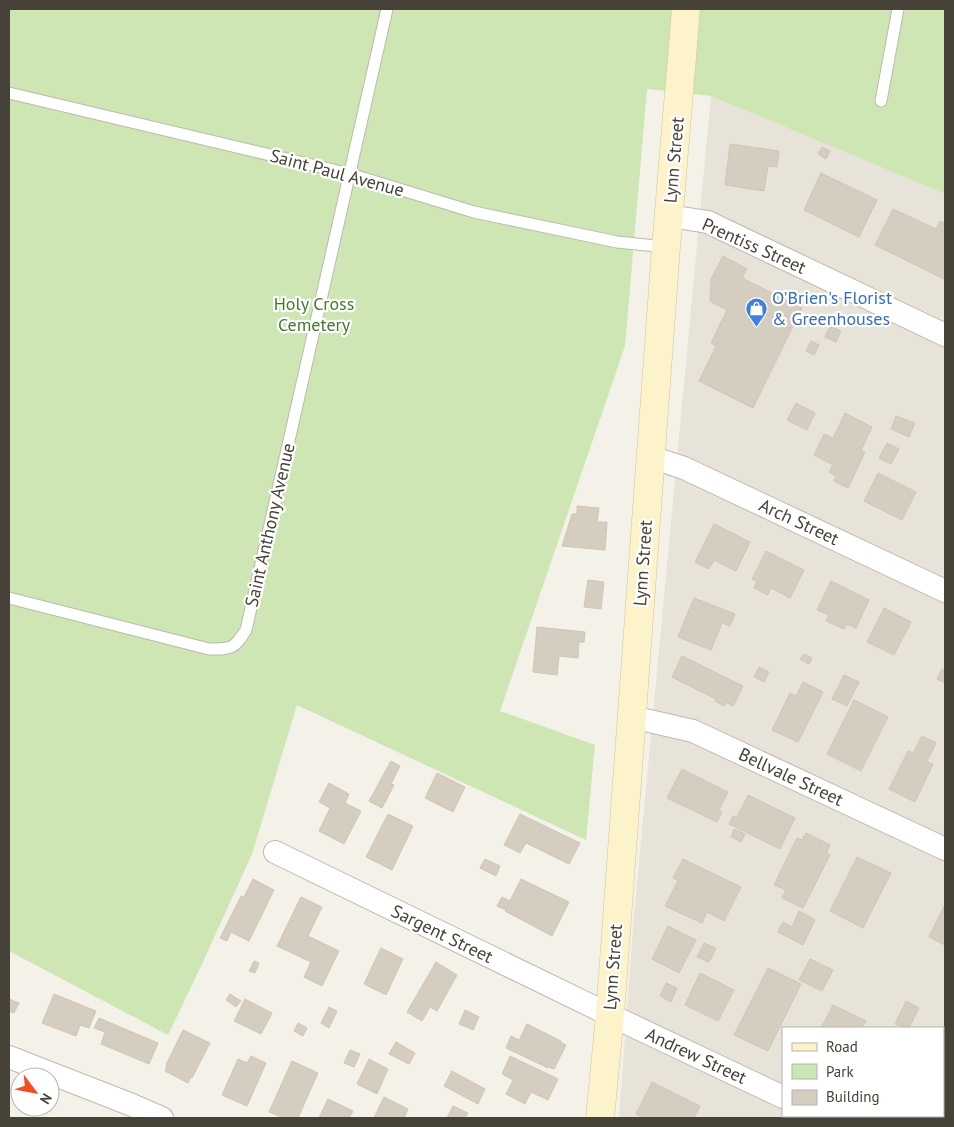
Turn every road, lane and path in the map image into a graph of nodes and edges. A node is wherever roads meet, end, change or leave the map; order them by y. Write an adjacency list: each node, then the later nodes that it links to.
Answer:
1 (387, 9): 6 (lane, Saint Anthony Avenue)
2 (686, 9): 7 (main road, Lynn Street)
3 (898, 9): 5 (lane)
4 (9, 93): 6 (lane, Saint Paul Avenue)
5 (881, 101)
6 (350, 174): 8 (lane, Saint Paul Avenue); 12 (lane, Saint Anthony Avenue)
7 (669, 216): 8 (main road, Lynn Street); 9 (street, Prentiss Street)
8 (666, 247): 10 (main road, Lynn Street)
9 (945, 335)
10 (651, 457): 11 (street, Arch Street); 13 (main road, Lynn Street)
11 (945, 592)
12 (9, 598)
13 (632, 717): 14 (street, Bellvale Street); 16 (main road, Lynn Street)
14 (945, 849)
15 (275, 852): 16 (street, Sargent Street)
16 (610, 1015): 18 (street, Andrew Street); 20 (main road, Lynn Street)
17 (9, 1057): 19 (street)
18 (782, 1097)
19 (162, 1118)
20 (600, 1118)

